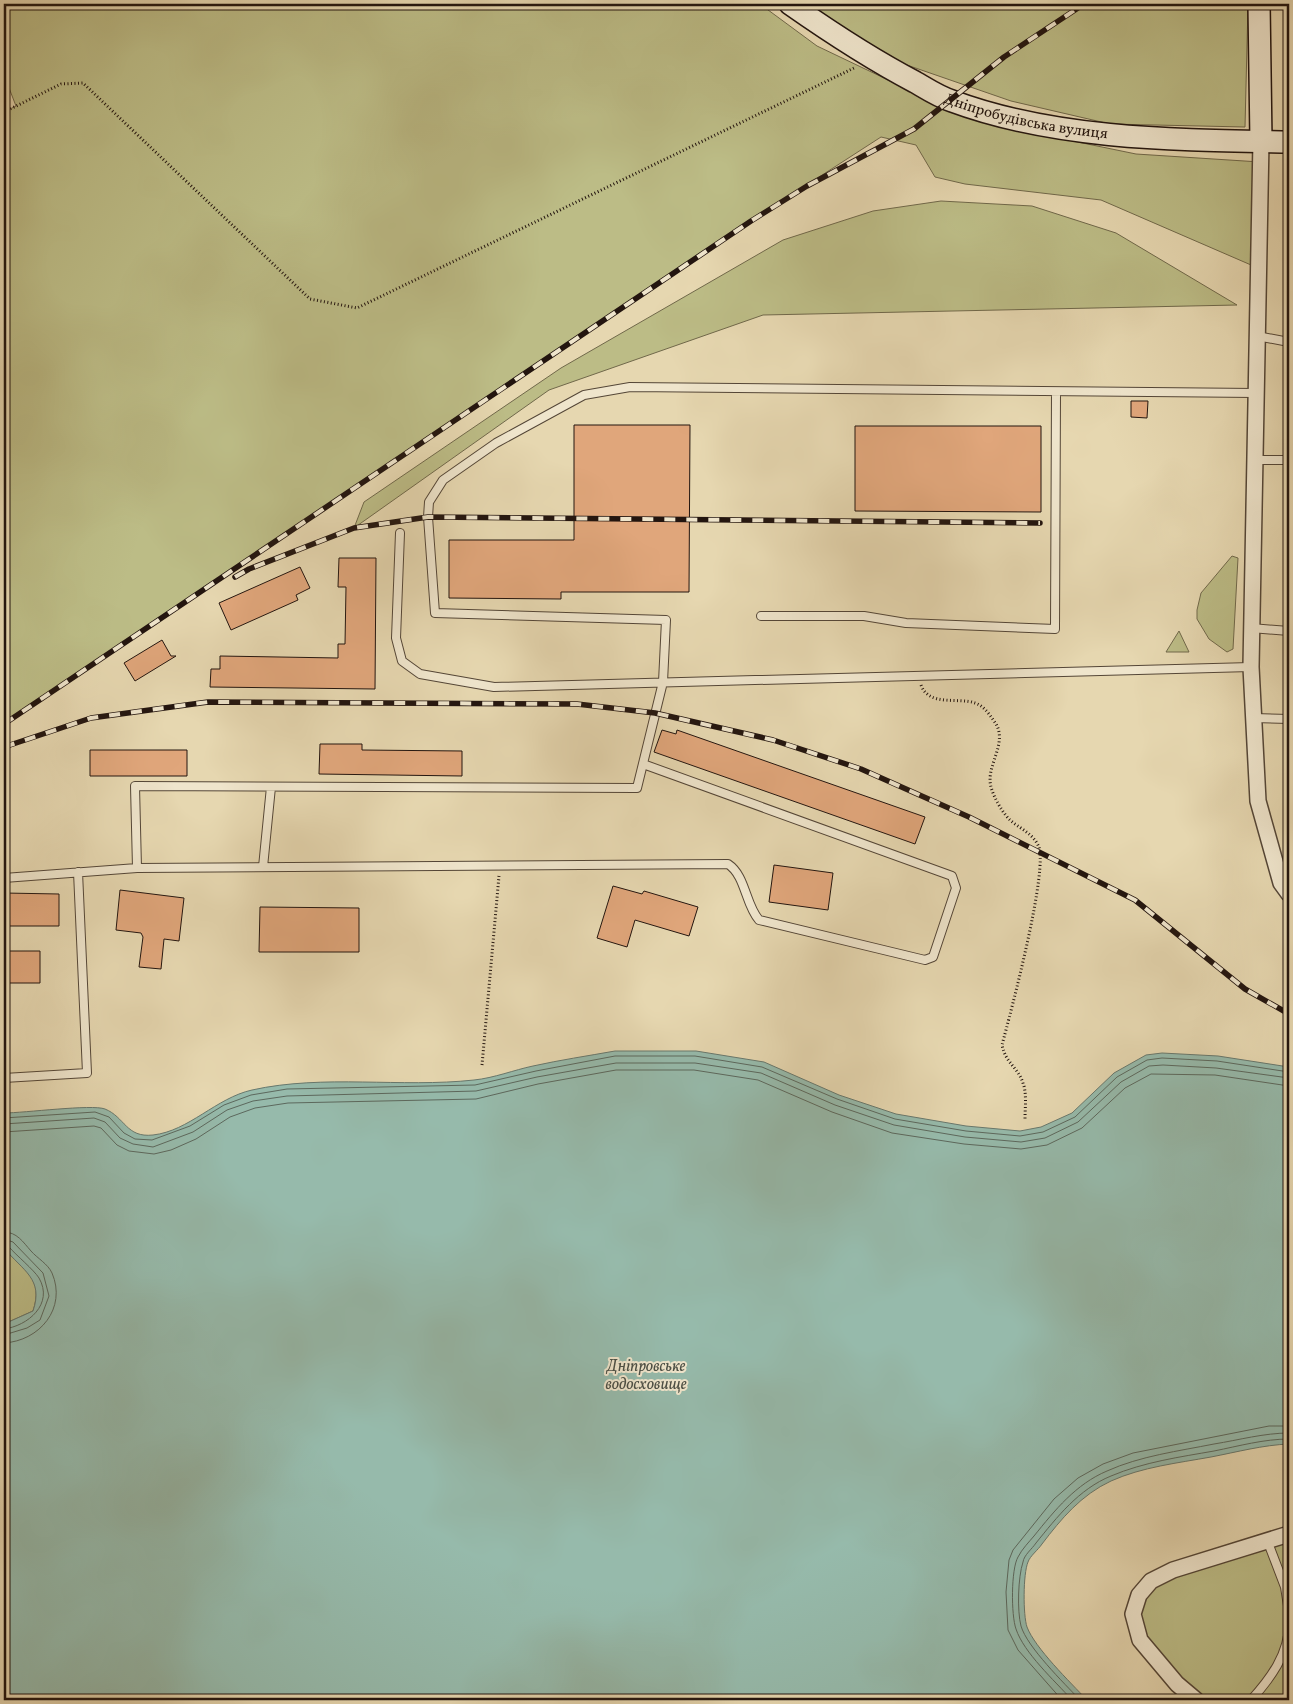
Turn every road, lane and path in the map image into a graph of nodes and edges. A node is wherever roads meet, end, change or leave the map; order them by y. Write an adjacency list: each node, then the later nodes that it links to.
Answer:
1 (790, 4): 3 (street, Дніпробудівська вулиця)
2 (1259, 4): 5 (street)
3 (873, 58): 4 (path); 5 (street, Дніпробудівська вулиця)
4 (4, 112)
5 (1261, 142): 6 (street, Дніпробудівська вулиця); 7 (street)
6 (1289, 142)
7 (1257, 336): 8 (lane); 10 (street)
8 (1289, 342)
9 (1056, 392): 10 (lane); 14 (lane); 19 (lane)
10 (1256, 393): 11 (street)
11 (1255, 460): 12 (lane); 15 (street)
12 (1289, 460)
13 (400, 533): 19 (lane)
14 (761, 616)
15 (1252, 628): 16 (lane); 17 (street)
16 (1289, 631)
17 (1251, 667): 18 (lane); 20 (street)
18 (918, 675): 19 (lane); 32 (path)
19 (663, 682): 22 (lane)
20 (1254, 718): 21 (lane); 29 (street)
21 (1289, 719)
22 (643, 764): 23 (lane); 24 (lane)
23 (271, 787): 25 (lane); 26 (lane)
24 (500, 866): 25 (lane); 30 (path)
25 (263, 867): 26 (lane)
26 (136, 868): 27 (lane)
27 (78, 872): 28 (lane); 31 (lane)
28 (4, 878)
29 (1289, 894)
30 (482, 1065)
31 (4, 1078)
32 (1025, 1119)
33 (1289, 1534): 34 (street)
34 (1267, 1540): 35 (lane); 37 (street)
35 (1289, 1612)
36 (1289, 1624): 38 (lane)
37 (1196, 1700)
38 (1251, 1700)

